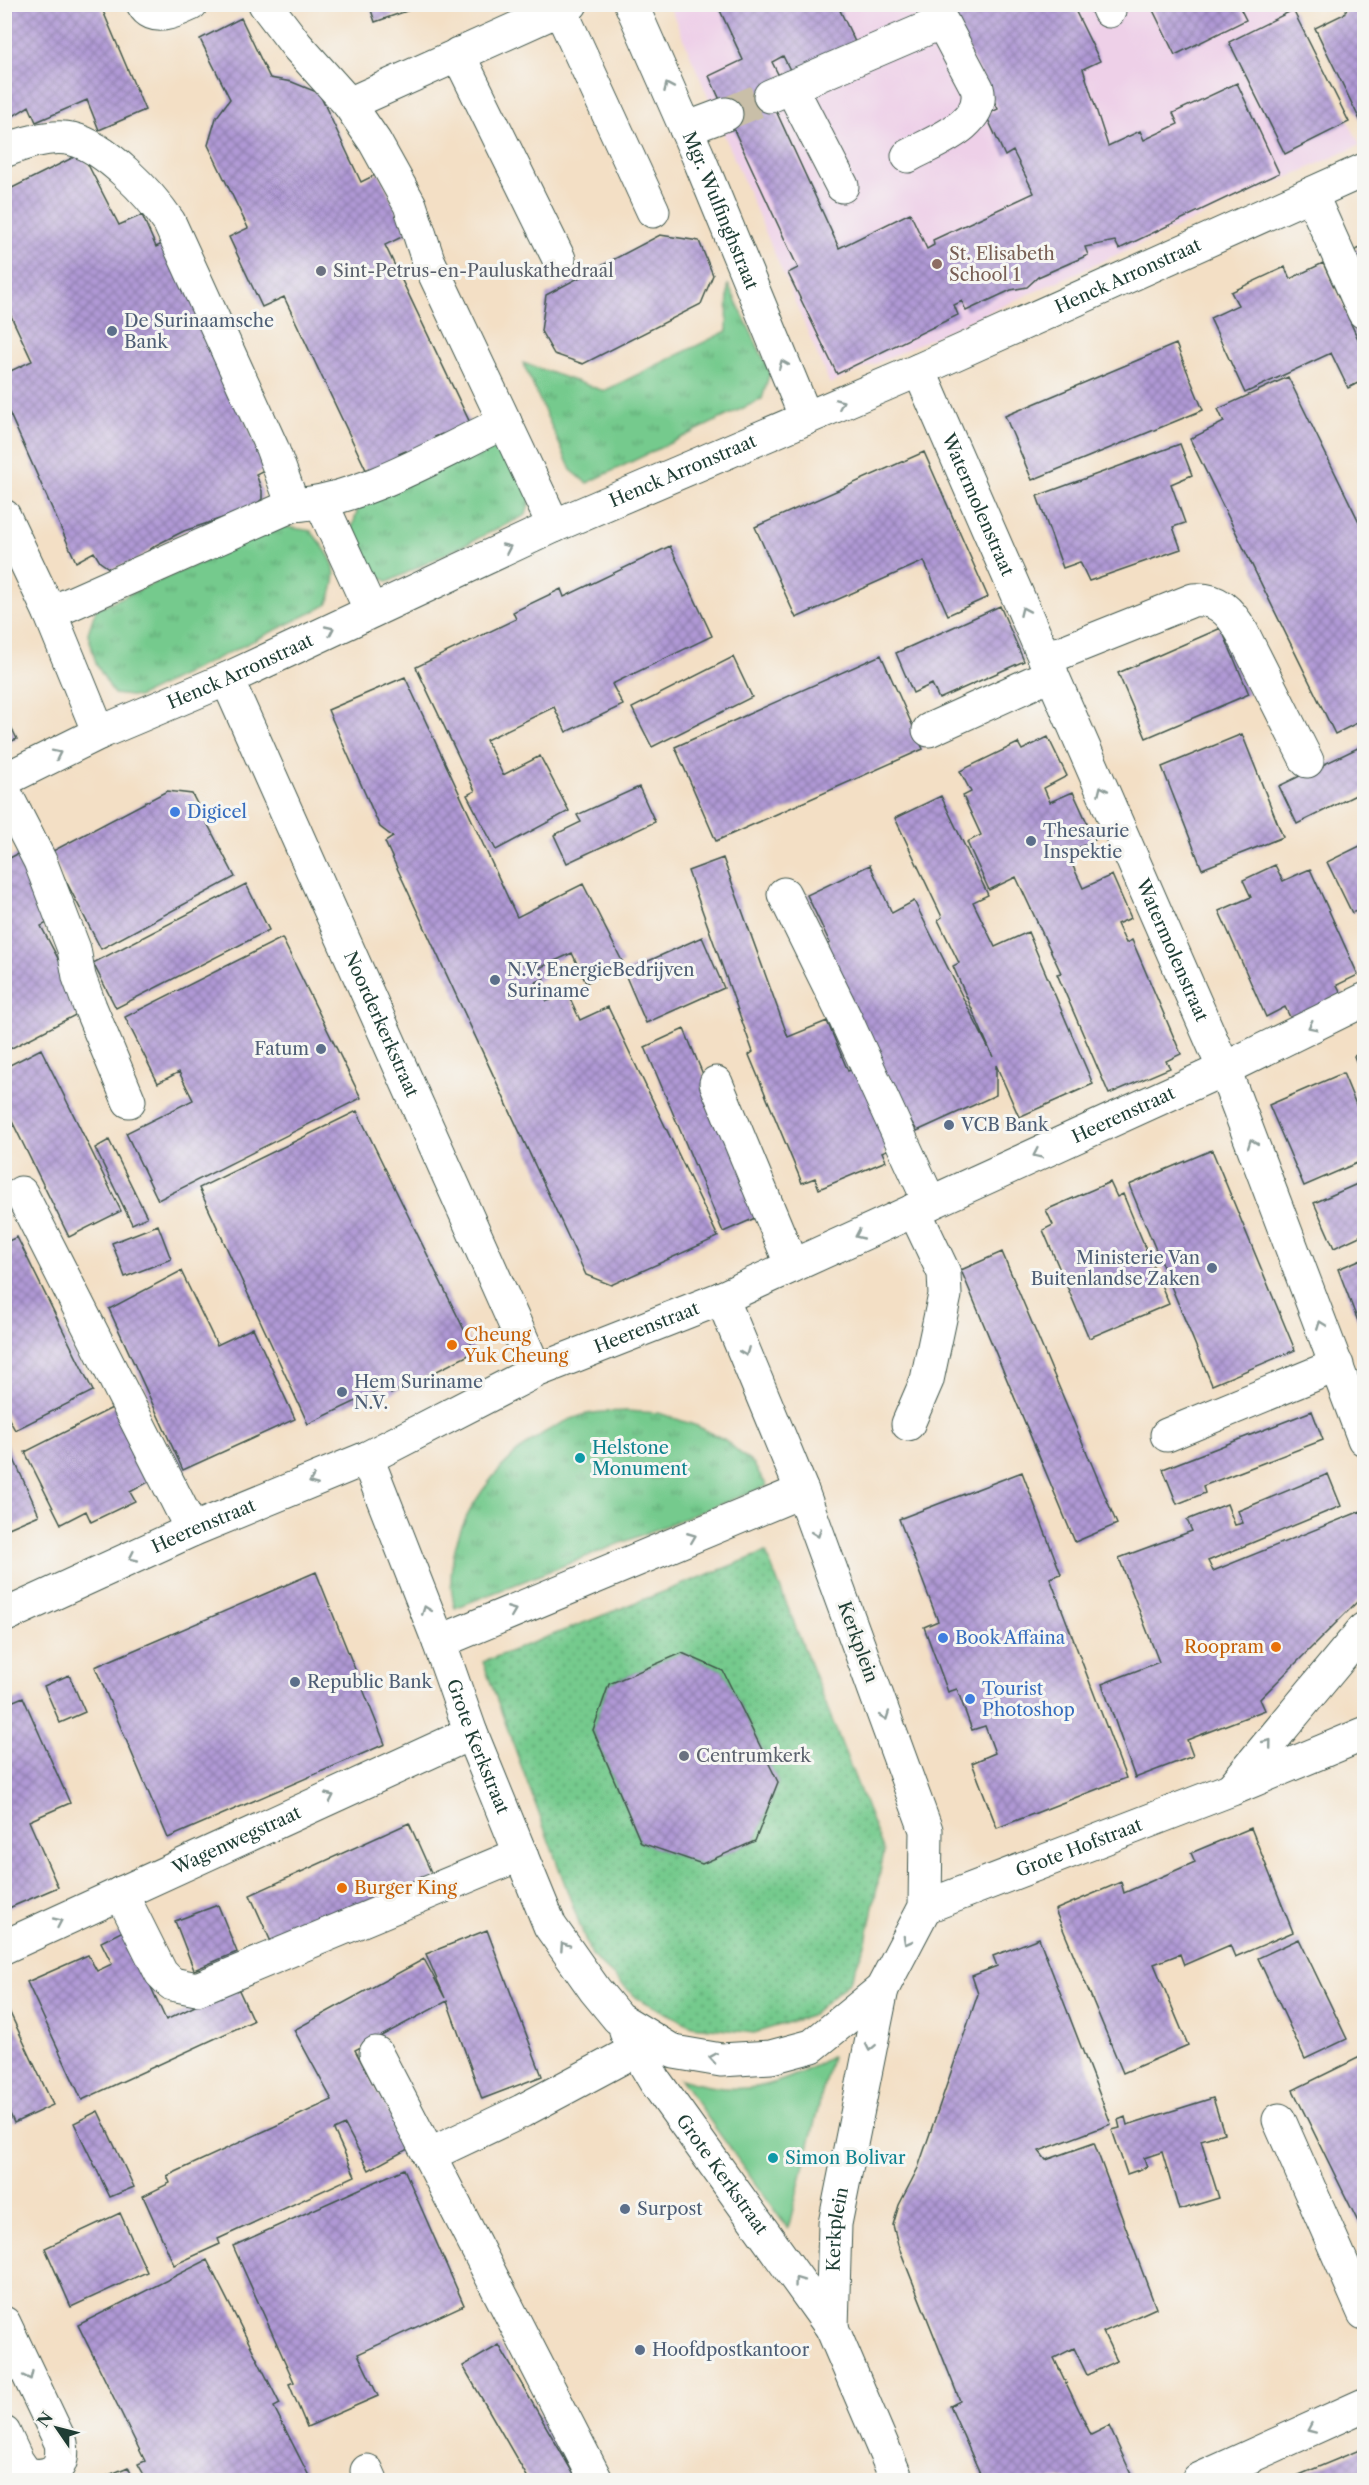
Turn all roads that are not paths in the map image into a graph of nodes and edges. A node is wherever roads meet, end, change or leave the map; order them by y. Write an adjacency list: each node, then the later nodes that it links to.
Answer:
1 (143, 4): 2 (street)
2 (191, 4)
3 (265, 4): 8 (street)
4 (631, 4): 10 (street, Mgr. Wulfinghstraat, one-way to 4)
5 (565, 7): 7 (street); 16 (street)
6 (937, 13): 12 (street); 14 (street)
7 (458, 54): 8 (street); 17 (street)
8 (349, 104): 21 (street)
9 (726, 114): 10 (street)
10 (686, 129): 20 (street, Mgr. Wulfinghstraat, one-way to 10)
11 (4, 152): 22 (street)
12 (908, 156)
13 (1365, 170): 15 (street, Henck Arronstraat)
14 (842, 186)
15 (1311, 194): 18 (street); 19 (street, Henck Arronstraat)
16 (653, 211)
17 (560, 259)
18 (1365, 312)
19 (919, 369): 20 (street, Henck Arronstraat, one-way to 19); 27 (street, Watermolenstraat, one-way to 19)
20 (806, 418): 24 (street, Henck Arronstraat)
21 (505, 422): 22 (street); 24 (street)
22 (307, 503): 25 (street); 26 (street)
23 (4, 516): 26 (street)
24 (554, 526): 25 (street, Henck Arronstraat, one-way to 24)
25 (371, 611): 28 (street, Henck Arronstraat, one-way to 25)
26 (50, 613): 30 (street)
27 (1048, 666): 29 (street); 31 (street); 36 (street, Watermolenstraat, one-way to 27)
28 (227, 679): 30 (street, Henck Arronstraat); 44 (street, Noorderkerkstraat)
29 (929, 730)
30 (99, 733): 32 (street, Henck Arronstraat, one-way to 30)
31 (1307, 761)
32 (4, 780)
33 (4, 791): 38 (street)
34 (784, 894): 40 (street)
35 (1365, 1000): 36 (street, Heerenstraat, one-way to 36)
36 (1224, 1069): 40 (street, Heerenstraat, one-way to 40); 43 (street, Watermolenstraat, one-way to 36)
37 (716, 1083): 41 (street)
38 (129, 1101)
39 (21, 1193): 50 (street)
40 (922, 1207): 41 (street, Heerenstraat, one-way to 41); 45 (street)
41 (792, 1266): 42 (street, Heerenstraat)
42 (722, 1298): 44 (street, Heerenstraat); 49 (street, Kerkplein, one-way to 49)
43 (1337, 1365): 46 (street); 47 (street, Watermolenstraat)
44 (536, 1371): 48 (street, Heerenstraat)
45 (908, 1424)
46 (1167, 1435)
47 (1365, 1439)
48 (367, 1458): 50 (street, Heerenstraat, one-way to 50); 53 (street, Grote Kerkstraat, one-way to 48)
49 (802, 1491): 53 (street, one-way to 49); 59 (street, Kerkplein, one-way to 59)
50 (192, 1530): 51 (street, Heerenstraat, one-way to 51)
51 (4, 1616)
52 (1365, 1629): 56 (street, Grote Hofstraat, one-way to 52)
53 (439, 1642): 54 (street, Grote Kerkstraat)
54 (471, 1733): 57 (street, Grote Kerkstraat); 58 (street, Wagenwegstraat, one-way to 54)
55 (1365, 1734): 56 (street, Grote Hofstraat)
56 (1232, 1789): 59 (street, Grote Hofstraat)
57 (521, 1854): 58 (street); 62 (street, Grote Kerkstraat, one-way to 57)
58 (121, 1893): 60 (street, Wagenwegstraat, one-way to 58)
59 (925, 1907): 61 (street, Kerkplein, one-way to 61)
60 (4, 1947)
61 (882, 1989): 65 (street, Kerkplein); 70 (street, Kerkplein, one-way to 70)
62 (618, 2018): 63 (street, Grote Kerkstraat); 65 (street, Grote Kerkstraat, one-way to 62)
63 (636, 2050): 67 (street); 70 (street, Grote Kerkstraat, one-way to 63)
64 (376, 2053): 67 (street)
65 (771, 2057)
66 (1280, 2120): 68 (street)
67 (429, 2155): 73 (street)
68 (1365, 2313)
69 (4, 2323): 72 (street, one-way to 72)
70 (832, 2328): 74 (street)
71 (1365, 2405): 75 (street, one-way to 75)
72 (4, 2433)
73 (596, 2481)
74 (897, 2481)
75 (1198, 2481)

